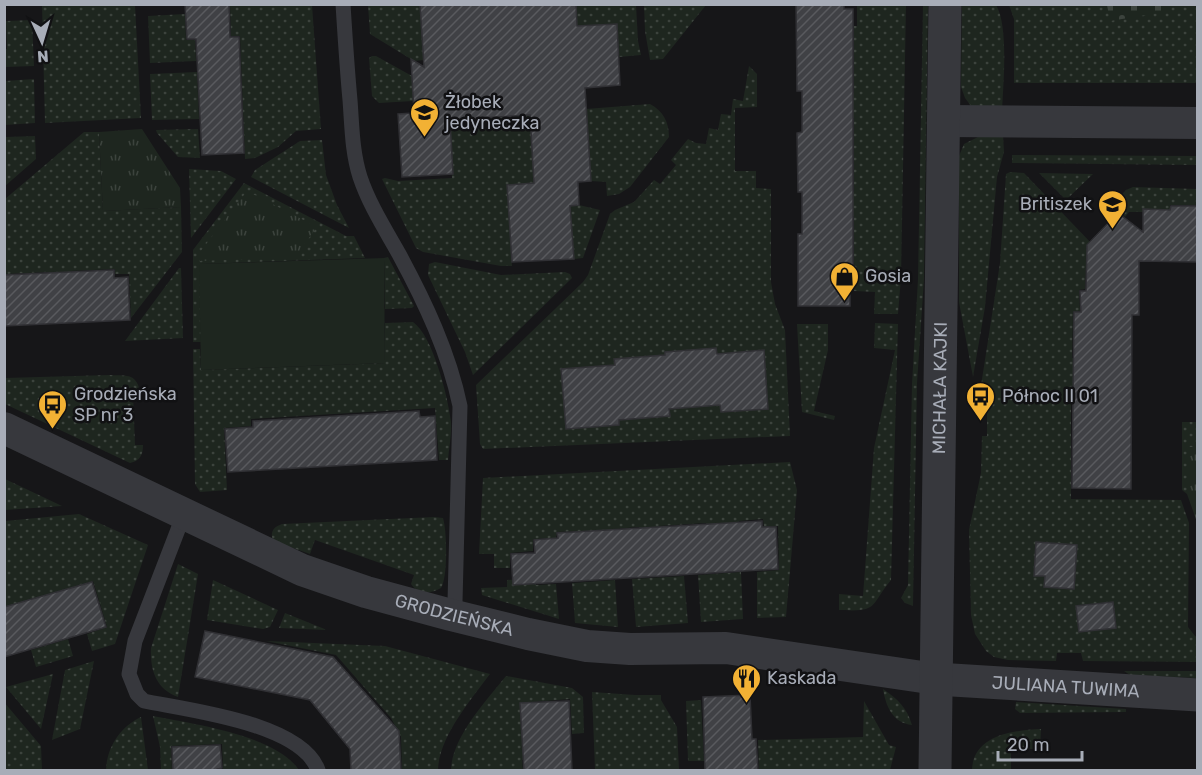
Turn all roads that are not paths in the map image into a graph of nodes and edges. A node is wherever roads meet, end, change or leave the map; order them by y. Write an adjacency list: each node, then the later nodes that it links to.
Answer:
1 (343, 4): 7 (lane)
2 (945, 4): 3 (street, MICHAŁA KAJKI)
3 (943, 121): 4 (street); 8 (street, MICHAŁA KAJKI)
4 (1197, 123)
5 (4, 428): 6 (street, GRODZIEŃSKA)
6 (184, 514): 7 (street, GRODZIEŃSKA); 10 (lane)
7 (451, 615): 8 (street, GRODZIEŃSKA)
8 (936, 679): 9 (street, JULIANA TUWIMA); 11 (street, MICHAŁA KAJKI)
9 (1197, 695)
10 (318, 771)
11 (935, 771)

